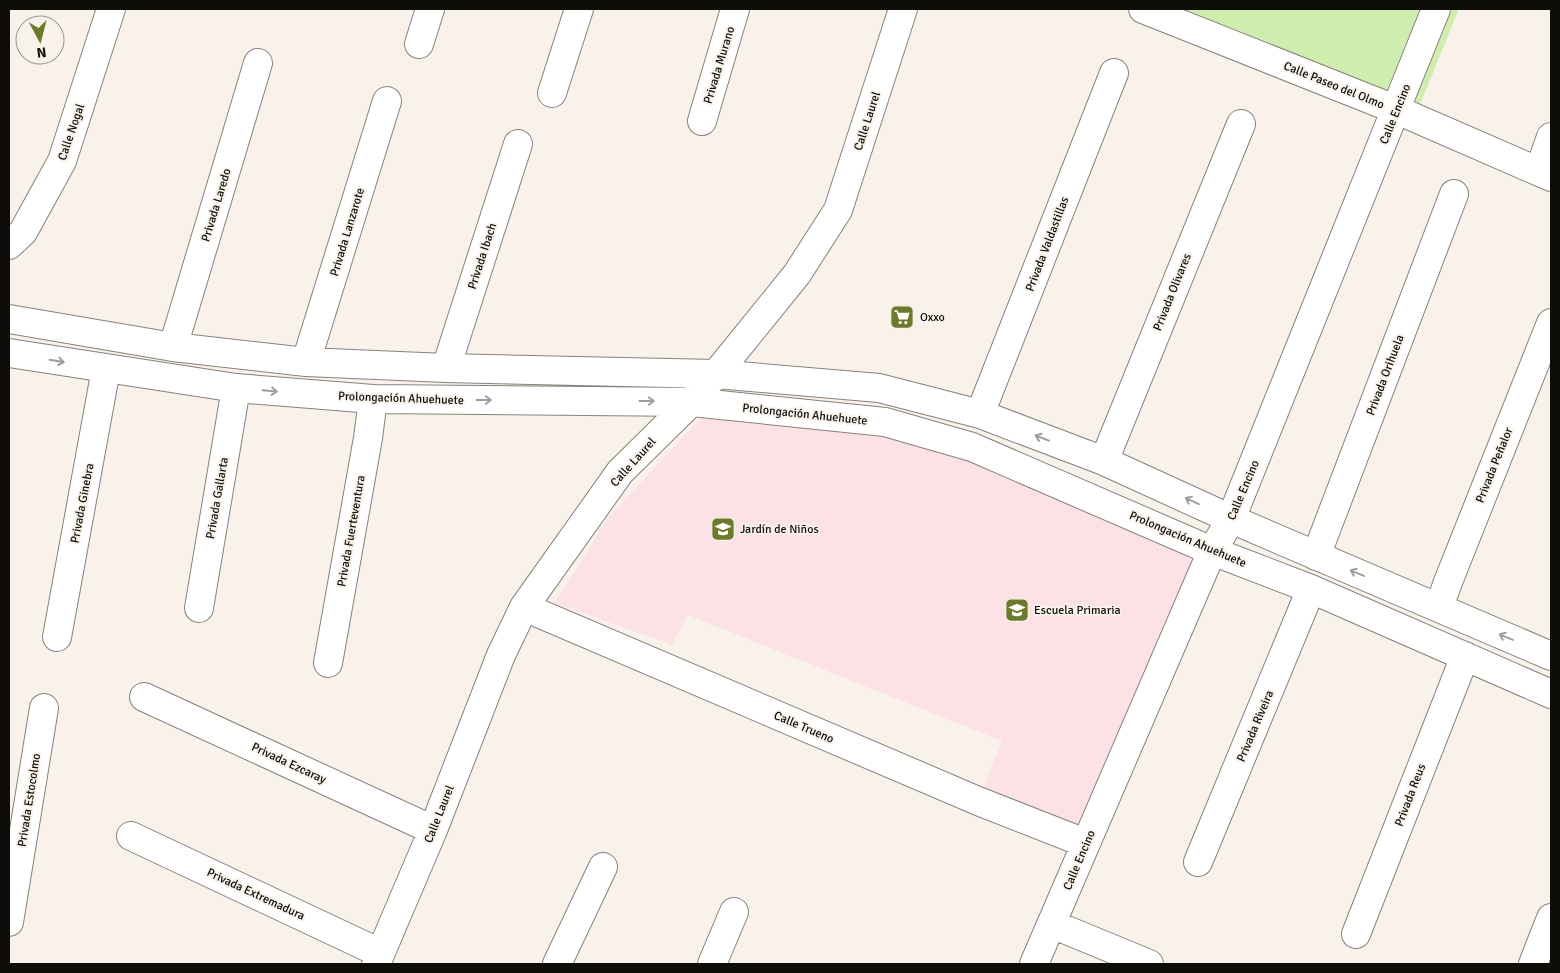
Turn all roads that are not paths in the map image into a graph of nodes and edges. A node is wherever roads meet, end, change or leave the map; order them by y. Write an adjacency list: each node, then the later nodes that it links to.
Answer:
1 (111, 9): 20 (street, Calle Nogal)
2 (430, 9): 8 (street)
3 (579, 9): 11 (street)
4 (735, 9): 14 (street, Privada Murano)
5 (903, 9): 28 (street, Calle Laurel)
6 (1143, 9): 13 (street, Calle Paseo del Olmo)
7 (1436, 9): 13 (street, Calle Encino)
8 (419, 44)
9 (258, 63): 23 (street, Privada Laredo)
10 (1114, 73): 32 (street, Privada Valdastillas)
11 (552, 93)
12 (387, 101): 25 (street, Privada Lanzarote)
13 (1397, 110): 18 (street, Calle Paseo del Olmo); 34 (street, Calle Encino)
14 (702, 121)
15 (1241, 124): 33 (street, Privada Olivares)
16 (1551, 138): 18 (street)
17 (518, 144): 26 (street, Privada Ibach)
18 (1545, 174)
19 (1454, 194): 36 (street, Privada Orihuela)
20 (9, 245)
21 (9, 320): 23 (street)
22 (1551, 323): 39 (street, Privada Peñalor)
23 (173, 347): 25 (street)
24 (9, 353): 27 (street, Prolongación Ahuehuete, one-way to 27)
25 (306, 362): 26 (street)
26 (446, 368): 28 (street)
27 (106, 369): 29 (street, Prolongación Ahuehuete); 41 (street, Privada Ginebra)
28 (716, 374): 31 (street, Calle Laurel); 32 (street)
29 (236, 388): 30 (street, Prolongación Ahuehuete, one-way to 30); 40 (street, Privada Gallarta)
30 (373, 399): 31 (street, Prolongación Ahuehuete, one-way to 31); 44 (street, Privada Fuerteventura)
31 (691, 402): 35 (street, Prolongación Ahuehuete); 38 (street, Calle Laurel)
32 (980, 414): 33 (street, one-way to 32)
33 (1104, 461): 34 (street, one-way to 33)
34 (1231, 519): 35 (street, Calle Encino); 36 (street)
35 (1212, 551): 37 (street, Prolongación Ahuehuete); 50 (street, Calle Encino)
36 (1316, 556): 39 (street, one-way to 36)
37 (1311, 589): 42 (street, Prolongación Ahuehuete); 51 (street, Privada Riveira)
38 (524, 607): 48 (street, Calle Laurel); 50 (street, Calle Trueno)
39 (1439, 607): 43 (street, one-way to 39)
40 (199, 608)
41 (57, 637)
42 (1464, 656): 45 (street, Prolongación Ahuehuete); 57 (street, Privada Reus)
43 (1551, 656)
44 (328, 663)
45 (1551, 694)
46 (144, 697): 48 (street, Privada Ezcaray)
47 (44, 708): 55 (street, Privada Estocolmo)
48 (433, 830): 58 (street, Calle Laurel)
49 (131, 836): 58 (street, Privada Extremadura)
50 (1085, 843): 56 (street, Calle Encino)
51 (1198, 862)
52 (603, 867): 59 (street)
53 (734, 912): 60 (street)
54 (1551, 918): 63 (street)
55 (9, 922)
56 (1052, 924): 61 (street, Calle Encino); 62 (street)
57 (1356, 934)
58 (378, 959)
59 (557, 964)
60 (712, 964)
61 (1034, 964)
62 (1150, 964)
63 (1533, 964)

